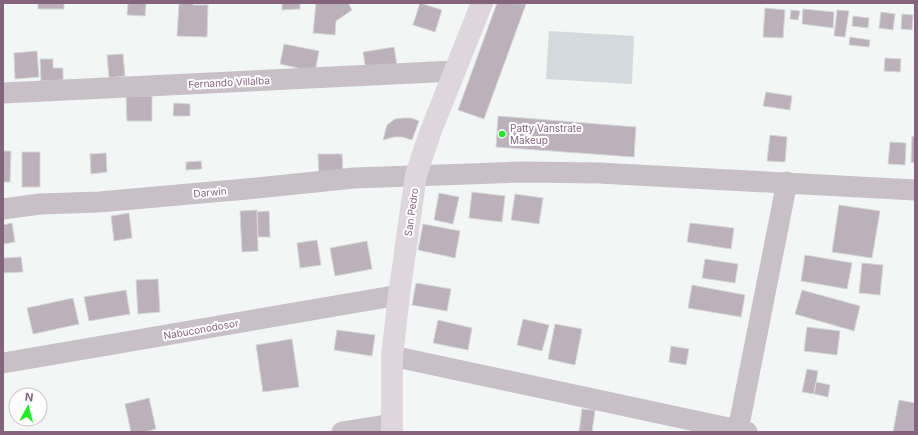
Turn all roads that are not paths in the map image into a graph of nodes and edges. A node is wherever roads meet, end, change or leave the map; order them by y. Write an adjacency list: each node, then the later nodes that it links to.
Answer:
1 (482, 3): 2 (main road, San Pedro)
2 (455, 71): 3 (street, Fernando Villalba); 4 (main road, San Pedro)
3 (3, 93)
4 (416, 175): 5 (street, Darwin); 7 (street, Darwin); 8 (main road, San Pedro)
5 (787, 182): 6 (street, Darwin); 12 (street)
6 (915, 190)
7 (3, 209)
8 (399, 295): 9 (main road, San Pedro); 10 (street, Nabuconodosor)
9 (392, 356): 11 (main road, San Pedro); 12 (street)
10 (3, 363)
11 (392, 428): 13 (street)
12 (743, 431)
13 (342, 432)

